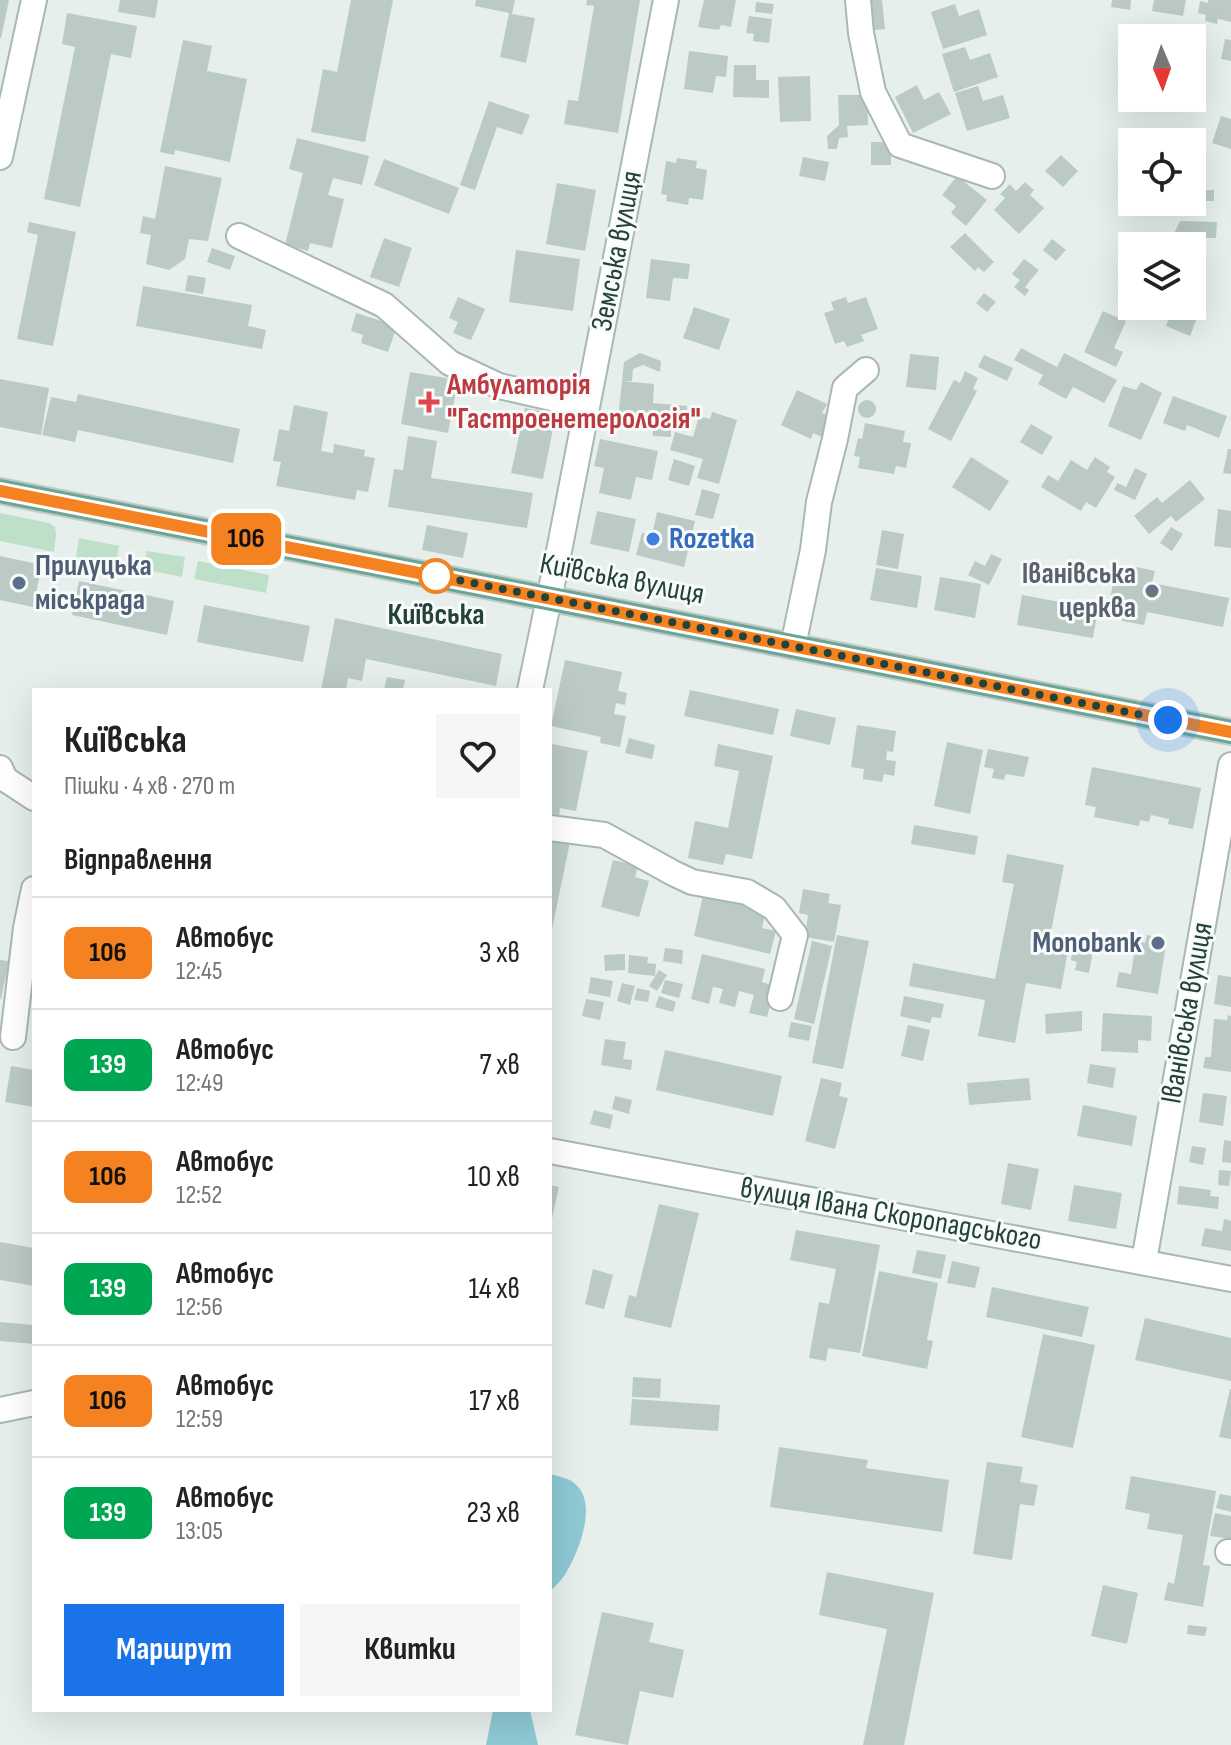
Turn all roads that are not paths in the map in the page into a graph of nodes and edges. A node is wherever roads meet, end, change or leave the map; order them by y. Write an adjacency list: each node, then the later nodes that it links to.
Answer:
1 (34, 0): 4 (street)
2 (666, 0): 8 (street, Земська вулиця)
3 (858, 0): 5 (street)
4 (0, 157)
5 (992, 176)
6 (239, 236): 8 (street)
7 (866, 370): 11 (street)
8 (585, 413): 10 (street, Земська вулиця)
9 (0, 491): 10 (main road, Київська вулиця)
10 (549, 597): 11 (main road, Київська вулиця); 12 (street, Земська вулиця)
11 (793, 646): 13 (main road, Київська вулиця)
12 (530, 688)
13 (1231, 732)
14 (1231, 765): 22 (street, Іванівська вулиця)
15 (0, 768): 16 (street)
16 (32, 797)
17 (552, 828): 19 (street)
18 (32, 899): 20 (street)
19 (780, 998)
20 (16, 1038)
21 (552, 1151): 22 (street, вулиця Івана Скоропадського)
22 (1144, 1261): 23 (street, вулиця Івана Скоропадського)
23 (1231, 1279)
24 (32, 1403): 25 (street)
25 (0, 1410)

